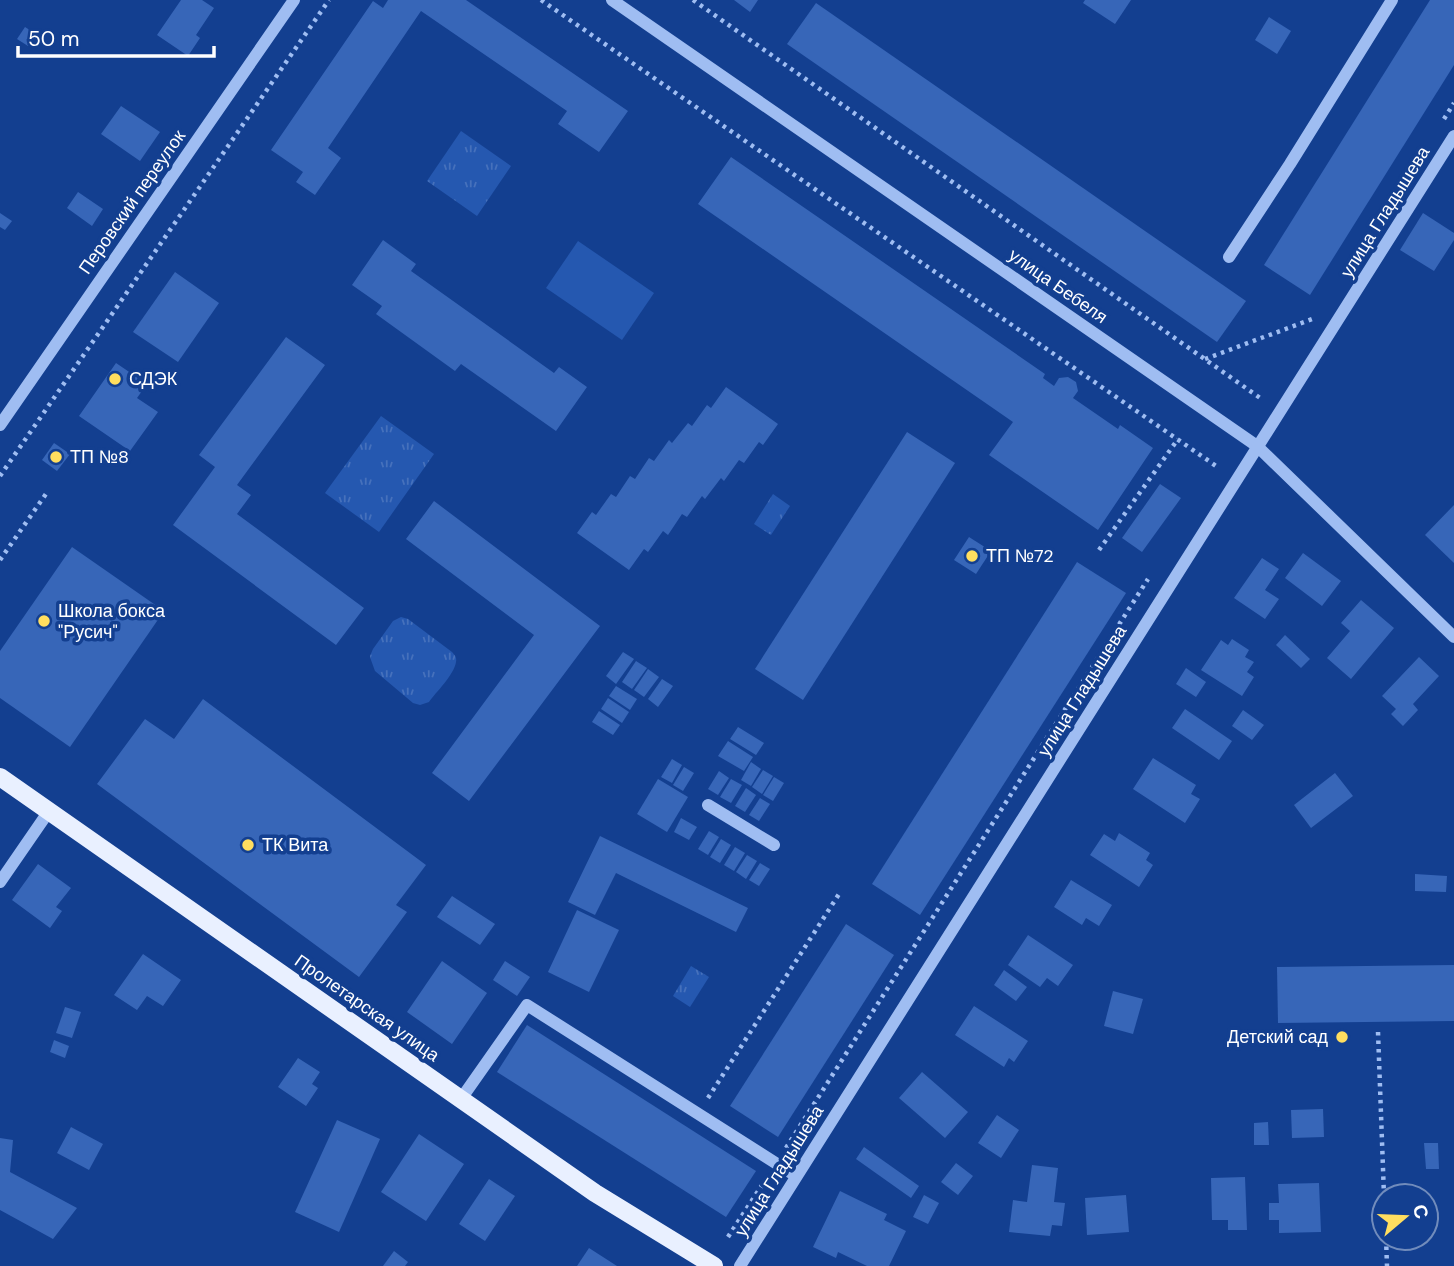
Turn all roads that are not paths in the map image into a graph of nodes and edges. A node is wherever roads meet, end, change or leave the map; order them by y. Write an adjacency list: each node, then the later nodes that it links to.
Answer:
1 (294, 0): 6 (street, Перовский переулок)
2 (612, 0): 7 (street, улица Бебеля)
3 (1392, 0): 5 (street)
4 (1454, 136): 7 (street, улица Гладышева)
5 (1229, 257)
6 (0, 425)
7 (1257, 446): 8 (street, улица Бебеля); 15 (street, улица Гладышева)
8 (1454, 637)
9 (0, 776): 11 (main road, Пролетарская улица)
10 (708, 805): 12 (street)
11 (49, 811): 13 (street); 14 (main road, Пролетарская улица)
12 (774, 845)
13 (0, 882)
14 (461, 1099): 15 (street); 16 (main road, Пролетарская улица)
15 (796, 1176): 17 (street, улица Гладышева)
16 (713, 1266)
17 (740, 1266)

